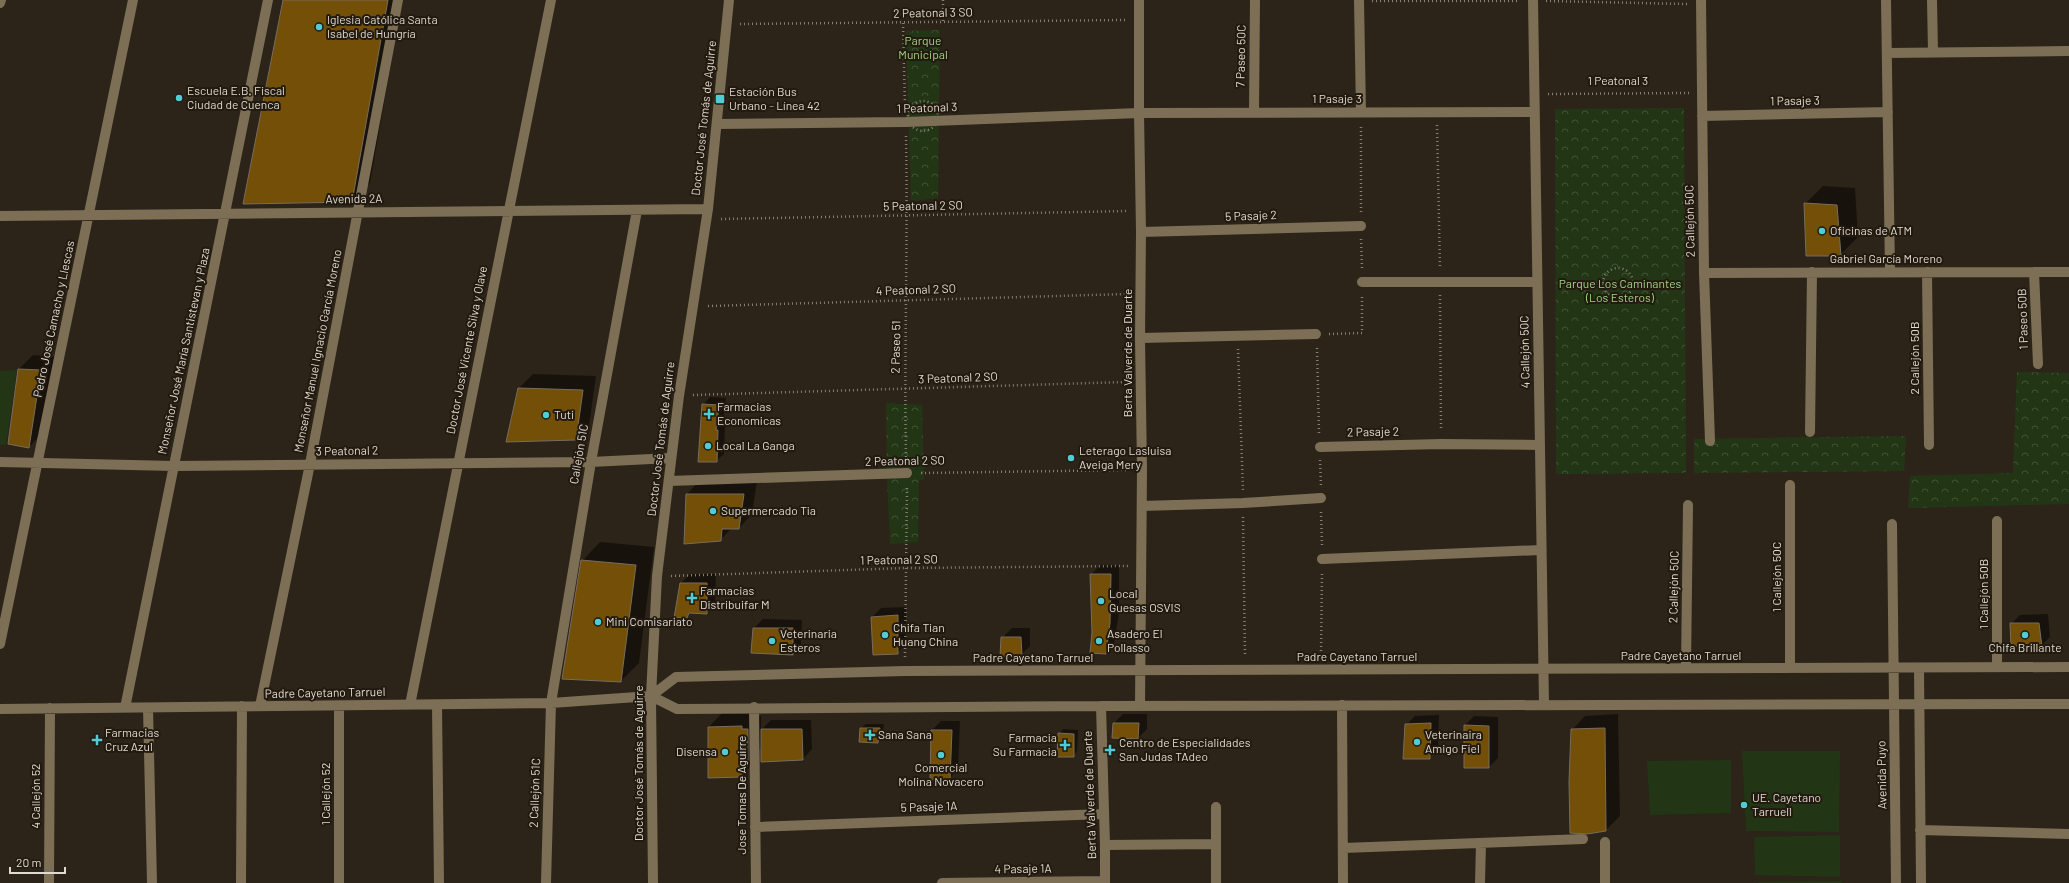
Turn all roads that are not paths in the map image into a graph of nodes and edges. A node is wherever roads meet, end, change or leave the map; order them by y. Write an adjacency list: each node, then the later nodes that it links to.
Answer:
1 (1, 0): 14 (street)
2 (133, 0): 30 (street, Pedro José Camacho y Llescas)
3 (268, 0): 28 (street, Monseñor José María Santistevan y Plaza)
4 (398, 0): 27 (street, Monseñor Manuel Ignacio García Moreno)
5 (551, 0): 26 (street, Doctor José Vicente Silva y Olave)
6 (729, 0): 24 (street, Doctor José Tomás de Aguirre)
7 (1139, 0): 22 (street, Berta Valverde de Duarte)
8 (1255, 0): 18 (street, 7 Paseo 50C)
9 (1359, 0): 19 (street)
10 (1533, 0): 20 (street, 4 Callejón 50C)
11 (1701, 0): 23 (street, 2 Callejón 50C)
12 (1886, 0): 17 (street)
13 (1932, 0): 16 (street)
14 (0, 3)
15 (2069, 51): 16 (street)
16 (1933, 52): 17 (street)
17 (1887, 53): 21 (street)
18 (1254, 112): 19 (street, 1 Pasaje 3); 22 (street, 1 Pasaje 3)
19 (1361, 112): 20 (street, 1 Pasaje 3)
20 (1534, 112): 41 (street, 4 Callejón 50C)
21 (1888, 112): 23 (street, 1 Pasaje 3); 35 (street)
22 (1139, 113): 24 (street, 1 Peatonal 3); 33 (street, Berta Valverde de Duarte)
23 (1702, 116): 39 (street, 2 Callejón 50C)
24 (717, 124): 29 (street, Doctor José Tomás de Aguirre)
25 (637, 210): 26 (street, Avenida 2A); 29 (street, Avenida 2A); 53 (street, Callejón 51C)
26 (508, 211): 27 (street, Avenida 2A); 54 (street, Doctor José Vicente Silva y Olave)
27 (358, 212): 28 (street, Avenida 2A); 55 (street, Monseñor Manuel Ignacio García Moreno)
28 (226, 214): 30 (street, Avenida 2A); 56 (street, Monseñor José María Santistevan y Plaza)
29 (707, 214): 50 (street, Doctor José Tomás de Aguirre)
30 (89, 215): 31 (street, Avenida 2A); 51 (street, Pedro José Camacho y Llescas)
31 (0, 216)
32 (1361, 226): 33 (street, 5 Pasaje 2)
33 (1141, 232): 43 (street, Berta Valverde de Duarte)
34 (1812, 272): 35 (street, Gabriel García Moreno); 39 (street, Gabriel García Moreno); 45 (street)
35 (1890, 272): 36 (street, Gabriel García Moreno)
36 (1927, 272): 37 (street, Gabriel García Moreno); 48 (street, 2 Callejón 50B)
37 (2034, 272): 38 (street, Gabriel García Moreno); 44 (street, 1 Paseo 50B)
38 (2069, 272)
39 (1704, 273): 46 (street, 2 Callejón 50C)
40 (1362, 282): 41 (street)
41 (1537, 282): 47 (street, 4 Callejón 50C)
42 (1316, 334): 43 (street)
43 (1140, 338): 62 (street, Berta Valverde de Duarte)
44 (2038, 364)
45 (1810, 432)
46 (1710, 442)
47 (1540, 445): 49 (street, 2 Pasaje 2); 65 (street, 4 Callejón 50C)
48 (1929, 445)
49 (1320, 446)
50 (671, 458): 53 (street, 3 Peatonal 2); 58 (street, Doctor José Tomás de Aguirre)
51 (38, 461): 52 (street, 3 Peatonal 2); 56 (street, 3 Peatonal 2); 67 (street, Pedro José Camacho y Llescas)
52 (0, 462)
53 (591, 462): 54 (street, 3 Peatonal 2); 77 (street, Callejón 51C)
54 (458, 463): 55 (street, 3 Peatonal 2); 82 (street, Doctor José Vicente Silva y Olave)
55 (310, 464): 56 (street, 3 Peatonal 2); 86 (street, Monseñor Manuel Ignacio García Moreno)
56 (174, 466): 92 (street, Monseñor José María Santistevan y Plaza)
57 (907, 473): 58 (street, 2 Peatonal 2 SO)
58 (669, 481): 76 (street, Doctor José Tomás de Aguirre)
59 (1790, 485): 71 (street, 1 Callejón 50C)
60 (1321, 498): 62 (street)
61 (1688, 505): 70 (street, 2 Callejón 50C)
62 (1142, 506): 75 (street, Berta Valverde de Duarte)
63 (1998, 521): 68 (street, 1 Callejón 50B)
64 (1892, 524): 72 (street)
65 (1541, 550): 66 (street); 74 (street, 4 Callejón 50C)
66 (1322, 559)
67 (0, 644)
68 (1997, 667): 69 (street, Padre Cayetano Tarruel); 73 (street, Padre Cayetano Tarruel)
69 (2069, 667)
70 (1686, 668): 71 (street, Padre Cayetano Tarruel); 74 (street, Padre Cayetano Tarruel)
71 (1790, 668): 72 (street, Padre Cayetano Tarruel)
72 (1894, 668): 73 (street, Padre Cayetano Tarruel); 78 (street, Avenida Puyo)
73 (1918, 668): 79 (street)
74 (1543, 669): 75 (street, Padre Cayetano Tarruel); 80 (street, 4 Callejón 50C)
75 (1142, 671): 76 (street, Padre Cayetano Tarruel); 89 (street, Berta Valverde de Duarte)
76 (651, 696): 77 (street, Padre Cayetano Tarruel); 90 (street); 113 (street, Doctor José Tomás de Aguirre)
77 (551, 703): 83 (street, Padre Cayetano Tarruel); 112 (street, 2 Callejón 51C)
78 (1894, 703): 79 (street); 80 (street); 120 (street, Avenida Puyo)
79 (1918, 703): 81 (street); 98 (street)
80 (1544, 704): 84 (street)
81 (2069, 704)
82 (410, 705): 83 (street, Padre Cayetano Tarruel); 87 (street, Padre Cayetano Tarruel)
83 (437, 705): 111 (street)
84 (1342, 705): 89 (street); 105 (street)
85 (242, 706): 86 (street, Padre Cayetano Tarruel); 93 (street, Padre Cayetano Tarruel); 109 (street)
86 (260, 706): 87 (street, Padre Cayetano Tarruel)
87 (339, 706): 110 (street, 1 Callejón 52)
88 (1101, 706): 89 (street); 90 (street); 96 (street, Berta Valverde de Duarte)
89 (1140, 706)
90 (754, 707): 97 (street, Jose Tomas De Aguirre)
91 (50, 708): 92 (street, Padre Cayetano Tarruel); 94 (street, Padre Cayetano Tarruel); 107 (street, 4 Callejón 52)
92 (125, 708): 93 (street, Padre Cayetano Tarruel)
93 (148, 708): 108 (street)
94 (0, 709)
95 (1216, 807): 103 (street)
96 (1104, 814): 97 (street, 5 Pasaje 1A); 104 (street, Berta Valverde de Duarte)
97 (755, 827): 114 (street, Jose Tomas De Aguirre)
98 (1920, 830): 99 (street); 121 (street)
99 (2069, 834)
100 (1583, 839): 102 (street)
101 (1605, 842): 119 (street)
102 (1481, 843): 105 (street); 118 (street)
103 (1216, 844): 104 (street); 116 (street)
104 (1106, 845): 106 (street, Berta Valverde de Duarte)
105 (1343, 848): 117 (street)
106 (1105, 882): 115 (street, 4 Pasaje 1A)
107 (49, 883)
108 (152, 883)
109 (241, 883)
110 (339, 883)
111 (439, 883)
112 (546, 883)
113 (653, 883)
114 (756, 883)
115 (942, 883)
116 (1216, 883)
117 (1343, 883)
118 (1480, 883)
119 (1605, 883)
120 (1896, 883)
121 (1921, 883)

